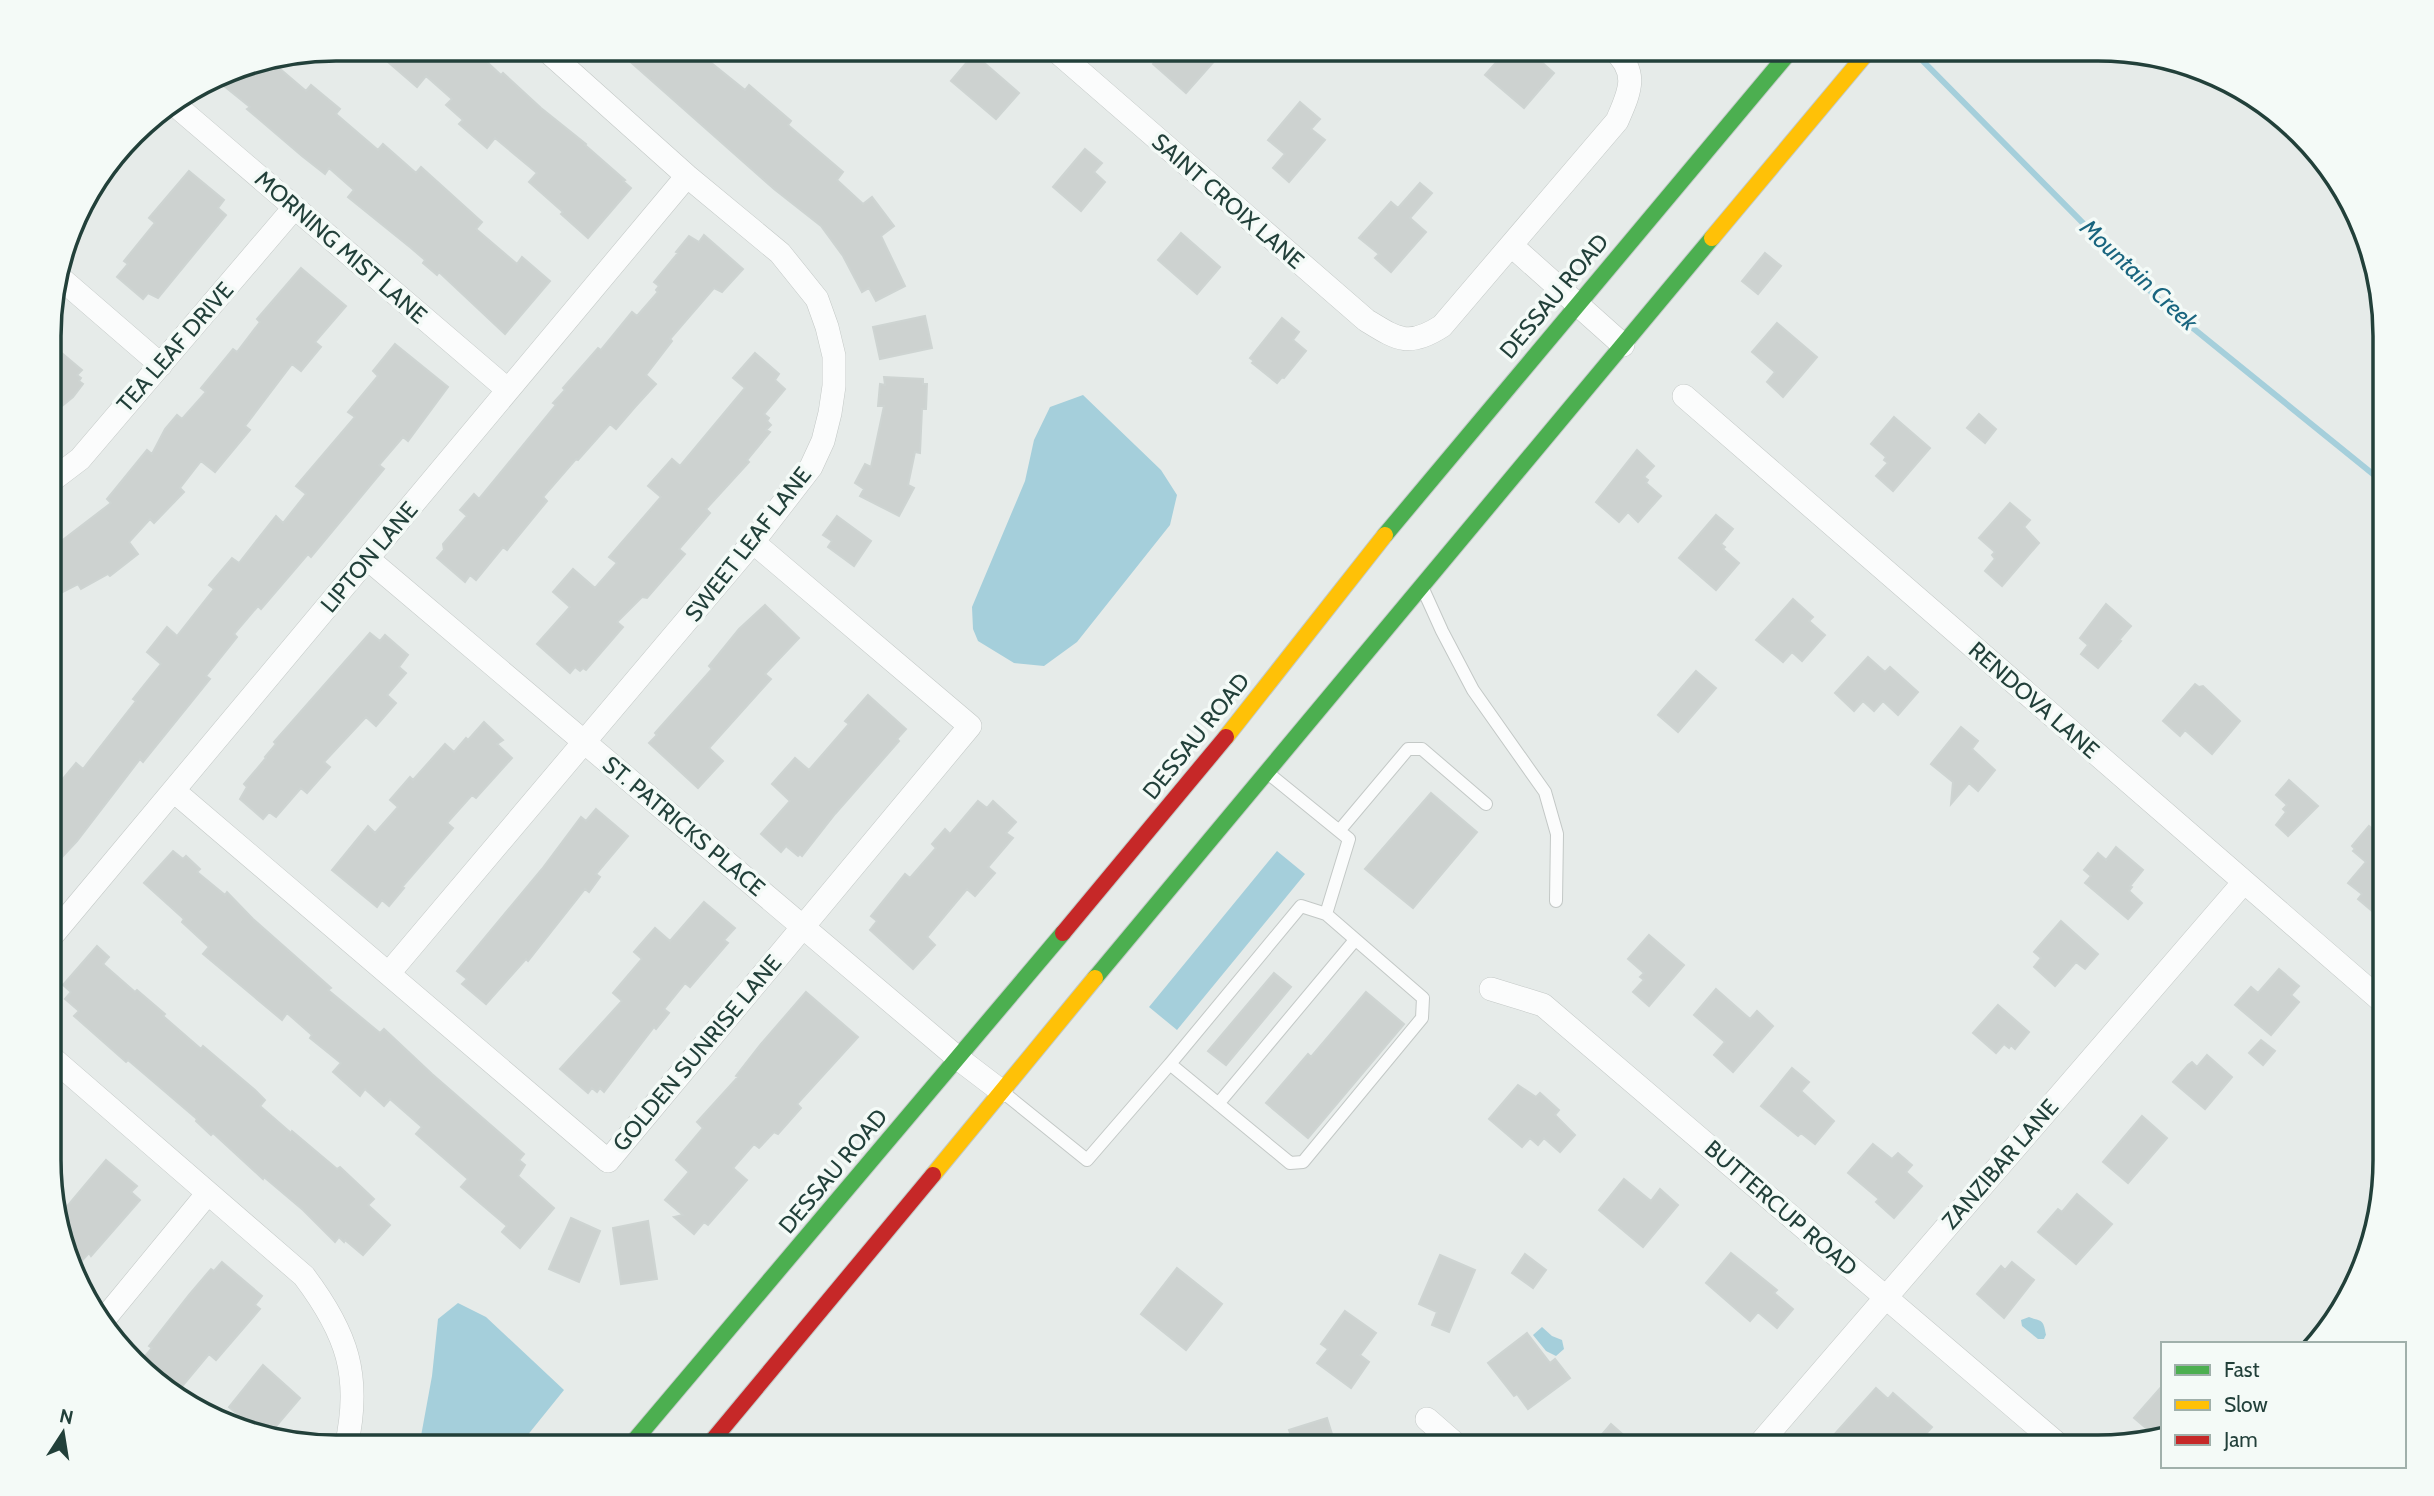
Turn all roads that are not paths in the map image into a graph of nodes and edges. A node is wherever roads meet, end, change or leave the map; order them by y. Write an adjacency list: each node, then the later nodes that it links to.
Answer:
1 (558, 61): 7 (street, SWEET LEAF LANE)
2 (1068, 61): 9 (street, SAINT CROIX LANE)
3 (1625, 61): 9 (street)
4 (1783, 61): 11 (main road, DESSAU ROAD)
5 (1860, 61): 12 (main road)
6 (181, 110): 8 (street, MORNING MIST LANE)
7 (687, 176): 14 (street, LIPTON LANE); 17 (street, SWEET LEAF LANE)
8 (294, 208): 13 (street, TEA LEAF DRIVE); 14 (street, MORNING MIST LANE)
9 (1512, 246): 11 (street)
10 (67, 284): 13 (street)
11 (1577, 304): 12 (street); 34 (main road, DESSAU ROAD)
12 (1623, 345): 19 (main road)
13 (161, 365): 16 (street, TEA LEAF DRIVE)
14 (508, 390): 18 (street, LIPTON LANE)
15 (1684, 396): 25 (street, RENDOVA LANE)
16 (61, 473)
17 (753, 542): 20 (street, SWEET LEAF LANE); 29 (street, GOLDEN SUNRISE LANE)
18 (368, 559): 20 (street, ST. PATRICKS PLACE); 22 (street, LIPTON LANE)
19 (1422, 585): 21 (main road); 26 (lane)
20 (585, 743): 29 (street, ST. PATRICKS PLACE); 31 (street, SWEET LEAF LANE)
21 (1266, 772): 24 (lane); 37 (main road)
22 (174, 790): 28 (street, LIPTON LANE); 31 (street, GOLDEN SUNRISE LANE)
23 (1486, 804): 24 (lane)
24 (1339, 831): 27 (lane)
25 (2244, 883): 33 (street, RENDOVA LANE); 40 (street, ZANZIBAR LANE)
26 (1556, 901)
27 (1326, 914): 30 (lane); 35 (lane)
28 (61, 925)
29 (802, 926): 31 (street, GOLDEN SUNRISE LANE); 34 (street, ST. PATRICKS PLACE)
30 (1355, 940): 38 (lane); 38 (lane)
31 (389, 973)
32 (1492, 989): 40 (street, BUTTERCUP ROAD)
33 (2373, 994)
34 (959, 1059): 37 (street, ST. PATRICKS PLACE); 44 (main road, DESSAU ROAD)
35 (1170, 1064): 37 (lane); 38 (lane)
36 (61, 1066): 39 (street)
37 (1001, 1091): 45 (main road)
38 (1218, 1104)
39 (208, 1193): 41 (street); 43 (street)
40 (1885, 1298): 47 (street, ZANZIBAR LANE); 48 (street, BUTTERCUP ROAD)
41 (109, 1314)
42 (1427, 1419): 46 (street)
43 (349, 1435)
44 (639, 1435)
45 (717, 1435)
46 (1445, 1435)
47 (1766, 1435)
48 (2047, 1435)

